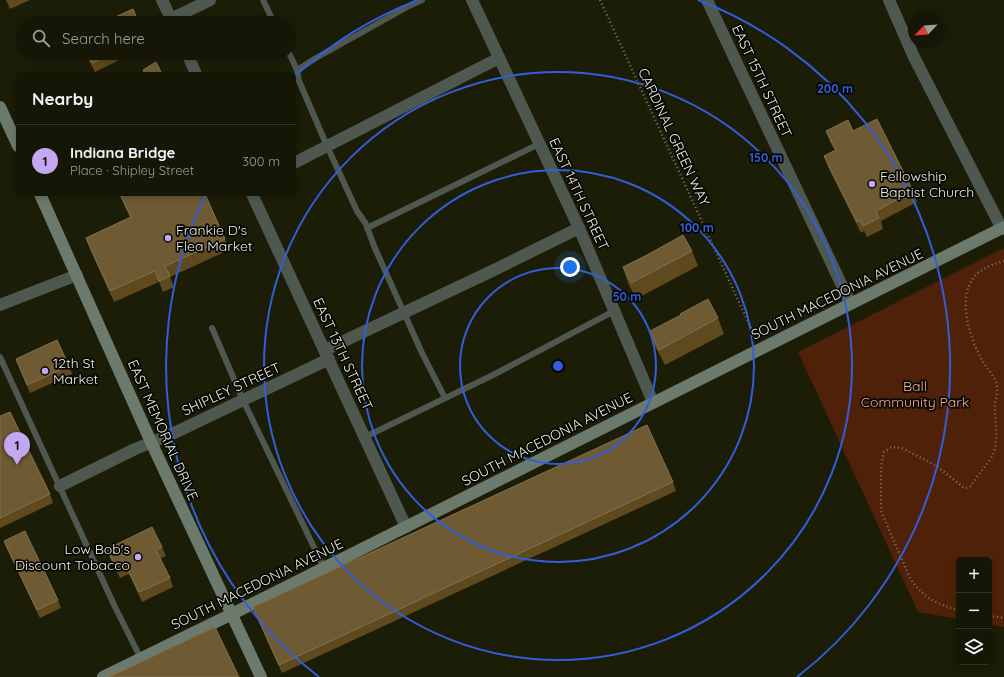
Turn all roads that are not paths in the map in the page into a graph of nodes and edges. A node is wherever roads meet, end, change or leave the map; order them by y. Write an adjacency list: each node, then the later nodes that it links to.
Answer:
1 (162, 0): 8 (street)
2 (210, 0): 9 (street)
3 (263, 0): 10 (lane)
4 (422, 0): 14 (lane)
5 (472, 0): 11 (street, EAST 14TH STREET)
6 (707, 0): 27 (street, EAST 15TH STREET)
7 (889, 0): 25 (street)
8 (170, 16)
9 (181, 16)
10 (271, 16)
11 (499, 58): 18 (street, EAST 14TH STREET); 19 (street)
12 (190, 60): 15 (street)
13 (292, 60): 14 (lane)
14 (297, 70): 19 (lane)
15 (195, 72)
16 (0, 107): 17 (street)
17 (16, 142)
18 (539, 144): 23 (lane); 24 (street, EAST 14TH STREET)
19 (327, 146): 20 (street); 23 (lane)
20 (296, 162)
21 (41, 196): 26 (street, EAST MEMORIAL DRIVE)
22 (253, 196): 32 (street, EAST 13TH STREET)
23 (367, 228): 30 (lane)
24 (579, 228): 29 (street, EAST 14TH STREET); 30 (street, SHIPLEY STREET)
25 (1003, 228): 27 (street, SOUTH MACEDONIA AVENUE)
26 (77, 275): 28 (street); 38 (street, EAST MEMORIAL DRIVE)
27 (851, 304): 36 (street, SOUTH MACEDONIA AVENUE)
28 (0, 305)
29 (614, 311): 34 (lane); 36 (street, EAST 14TH STREET)
30 (404, 313): 32 (street, SHIPLEY STREET); 34 (lane)
31 (212, 328): 35 (lane)
32 (327, 355): 35 (street, SHIPLEY STREET); 37 (street, EAST 13TH STREET)
33 (0, 357): 39 (lane)
34 (445, 398): 37 (lane)
35 (243, 400): 38 (street, SHIPLEY STREET); 41 (lane)
36 (653, 402): 40 (street, SOUTH MACEDONIA AVENUE)
37 (365, 437): 40 (street, EAST 13TH STREET)
38 (151, 442): 39 (street, SHIPLEY STREET); 42 (street, EAST MEMORIAL DRIVE)
39 (60, 486): 43 (lane)
40 (406, 527): 41 (street, SOUTH MACEDONIA AVENUE)
41 (324, 568): 42 (street, SOUTH MACEDONIA AVENUE)
42 (232, 614): 43 (street, SOUTH MACEDONIA AVENUE); 45 (street, EAST MEMORIAL DRIVE)
43 (141, 659): 44 (street, SOUTH MACEDONIA AVENUE)
44 (103, 677)
45 (261, 677)

